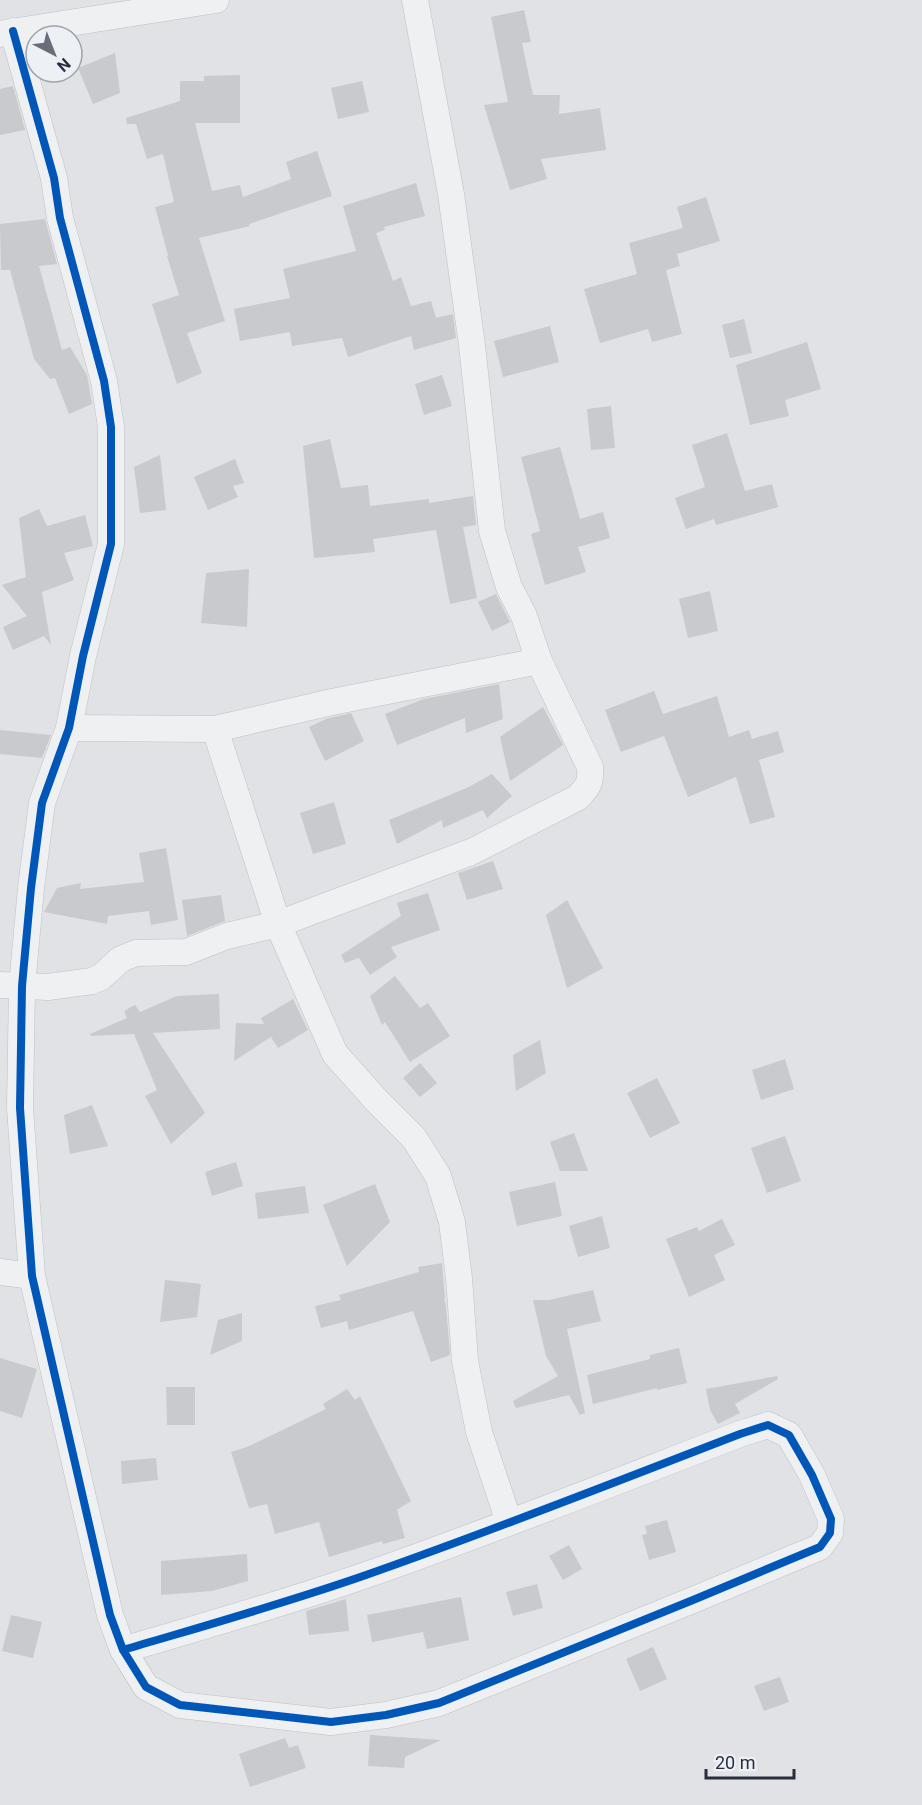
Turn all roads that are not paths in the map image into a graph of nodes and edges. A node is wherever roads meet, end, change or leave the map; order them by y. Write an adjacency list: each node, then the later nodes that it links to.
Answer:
1 (216, 0): 3 (street)
2 (415, 0): 4 (street)
3 (6, 32): 5 (street)
4 (539, 661): 6 (street); 7 (street)
5 (69, 728): 6 (street); 8 (street)
6 (215, 729): 7 (street)
7 (278, 924): 8 (street); 11 (street)
8 (11, 986): 10 (street)
9 (0, 1272): 10 (street)
10 (32, 1276): 12 (street)
11 (509, 1522): 12 (street); 12 (street)
12 (123, 1650)

